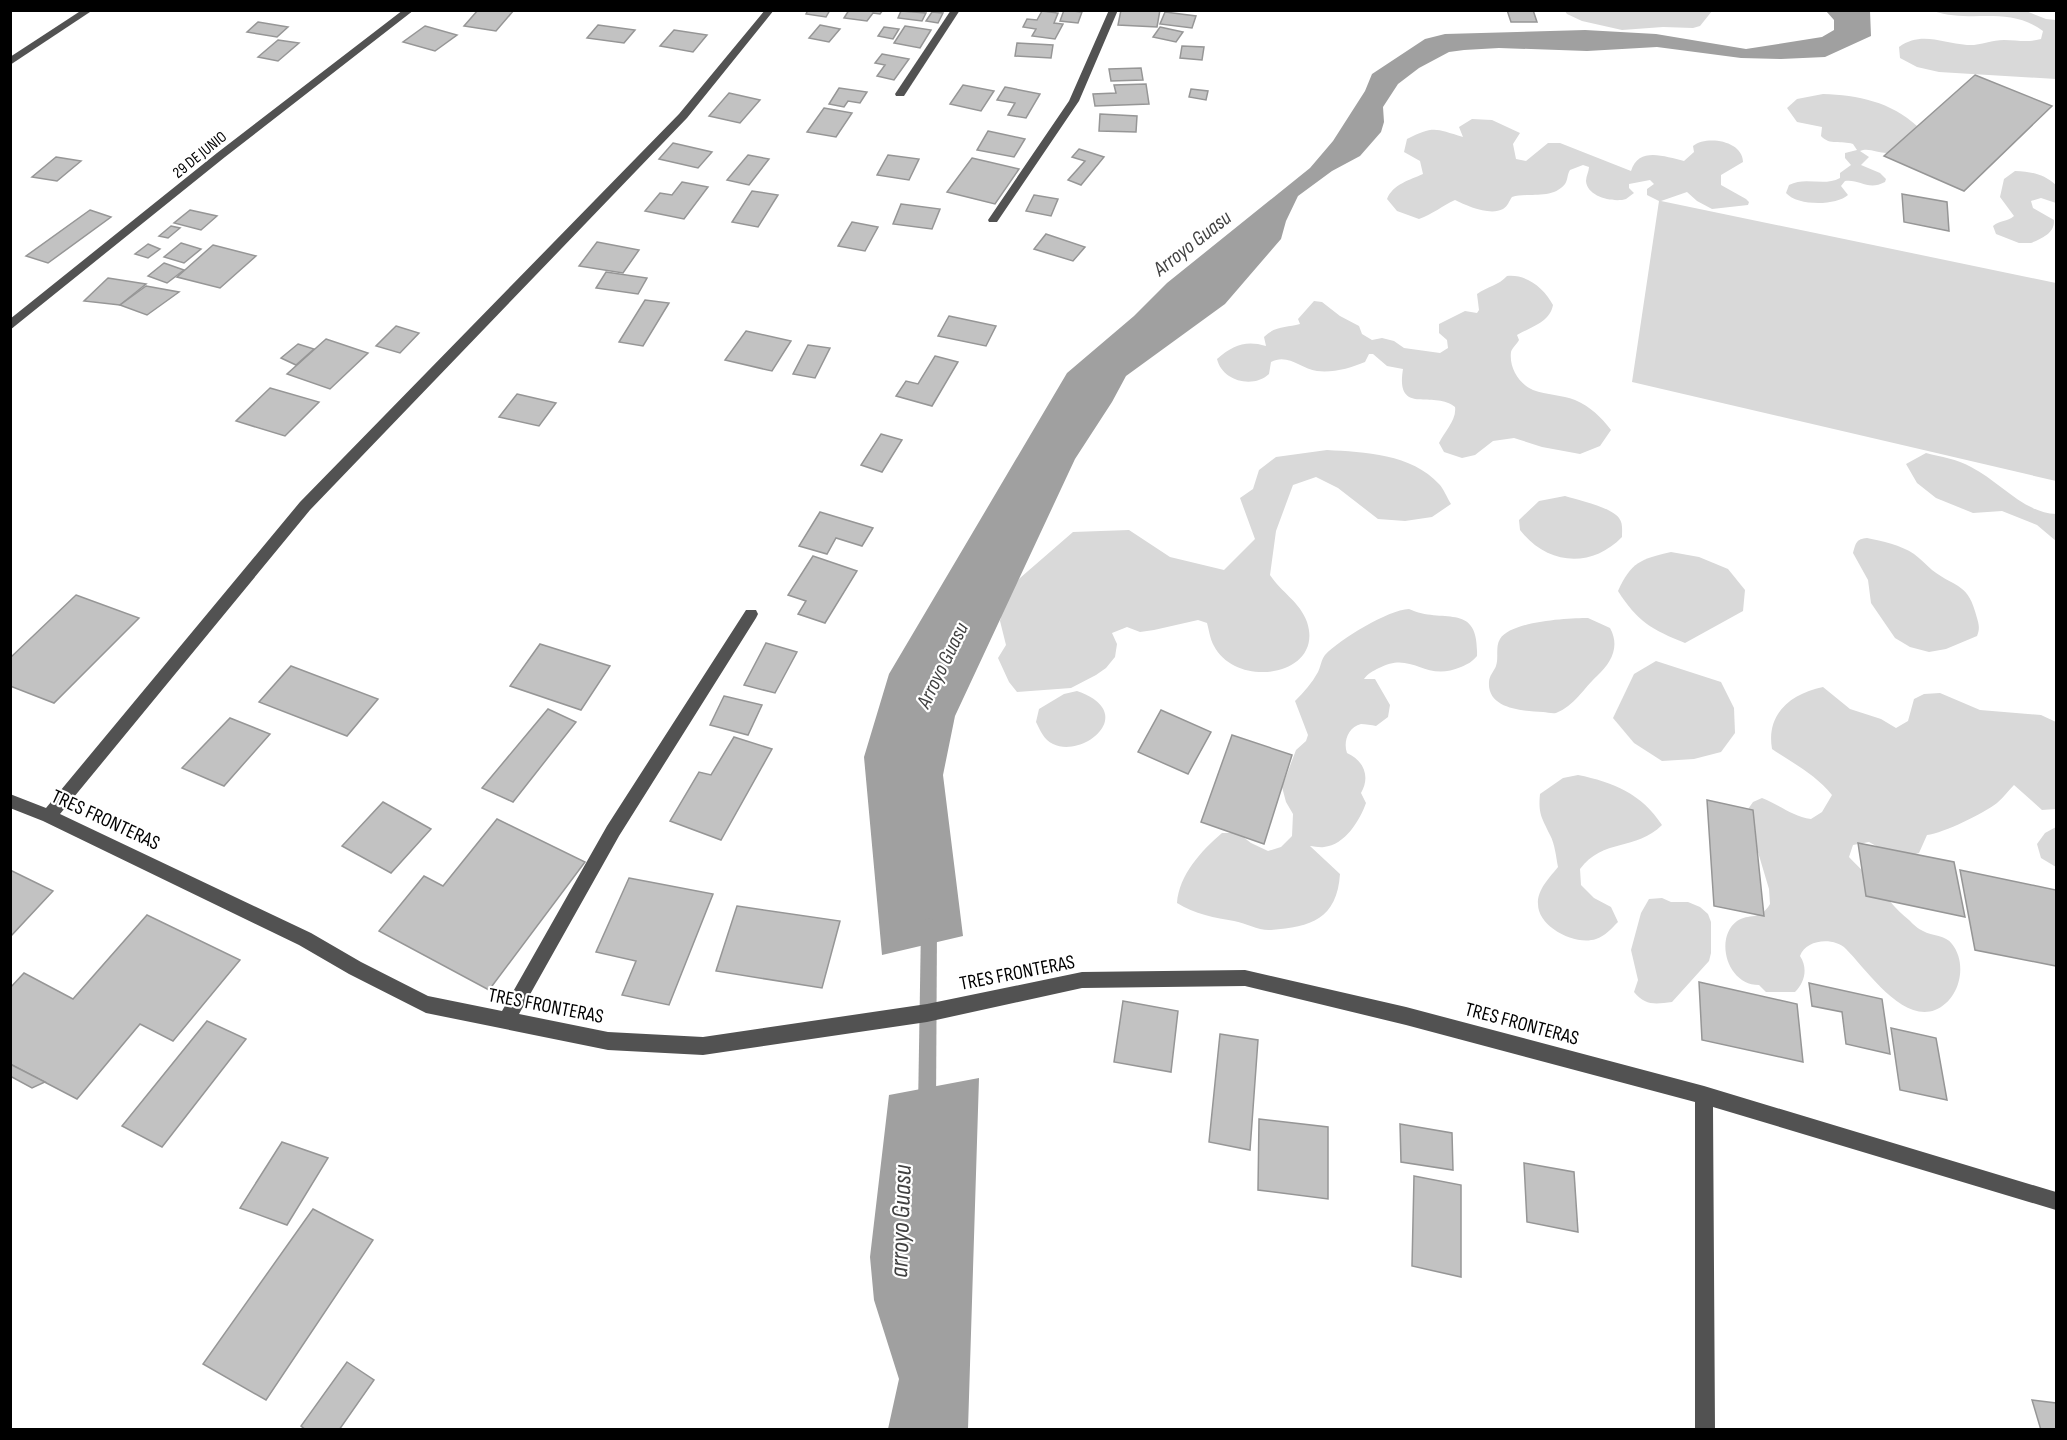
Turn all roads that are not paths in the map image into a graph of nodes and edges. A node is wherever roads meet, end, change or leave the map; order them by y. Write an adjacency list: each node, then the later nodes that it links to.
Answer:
1 (89, 10): 6 (street)
2 (410, 10): 9 (street, 29 DE JUNIO)
3 (770, 10): 12 (street)
4 (956, 10): 7 (street)
5 (1114, 10): 8 (street)
6 (10, 63)
7 (900, 94)
8 (993, 220)
9 (10, 326)
10 (751, 614): 13 (street)
11 (10, 801): 12 (street, TRES FRONTERAS)
12 (50, 816): 13 (street, TRES FRONTERAS)
13 (506, 1020): 14 (street, TRES FRONTERAS)
14 (1704, 1095): 15 (street, TRES FRONTERAS); 16 (street)
15 (2056, 1201)
16 (1706, 1430)

